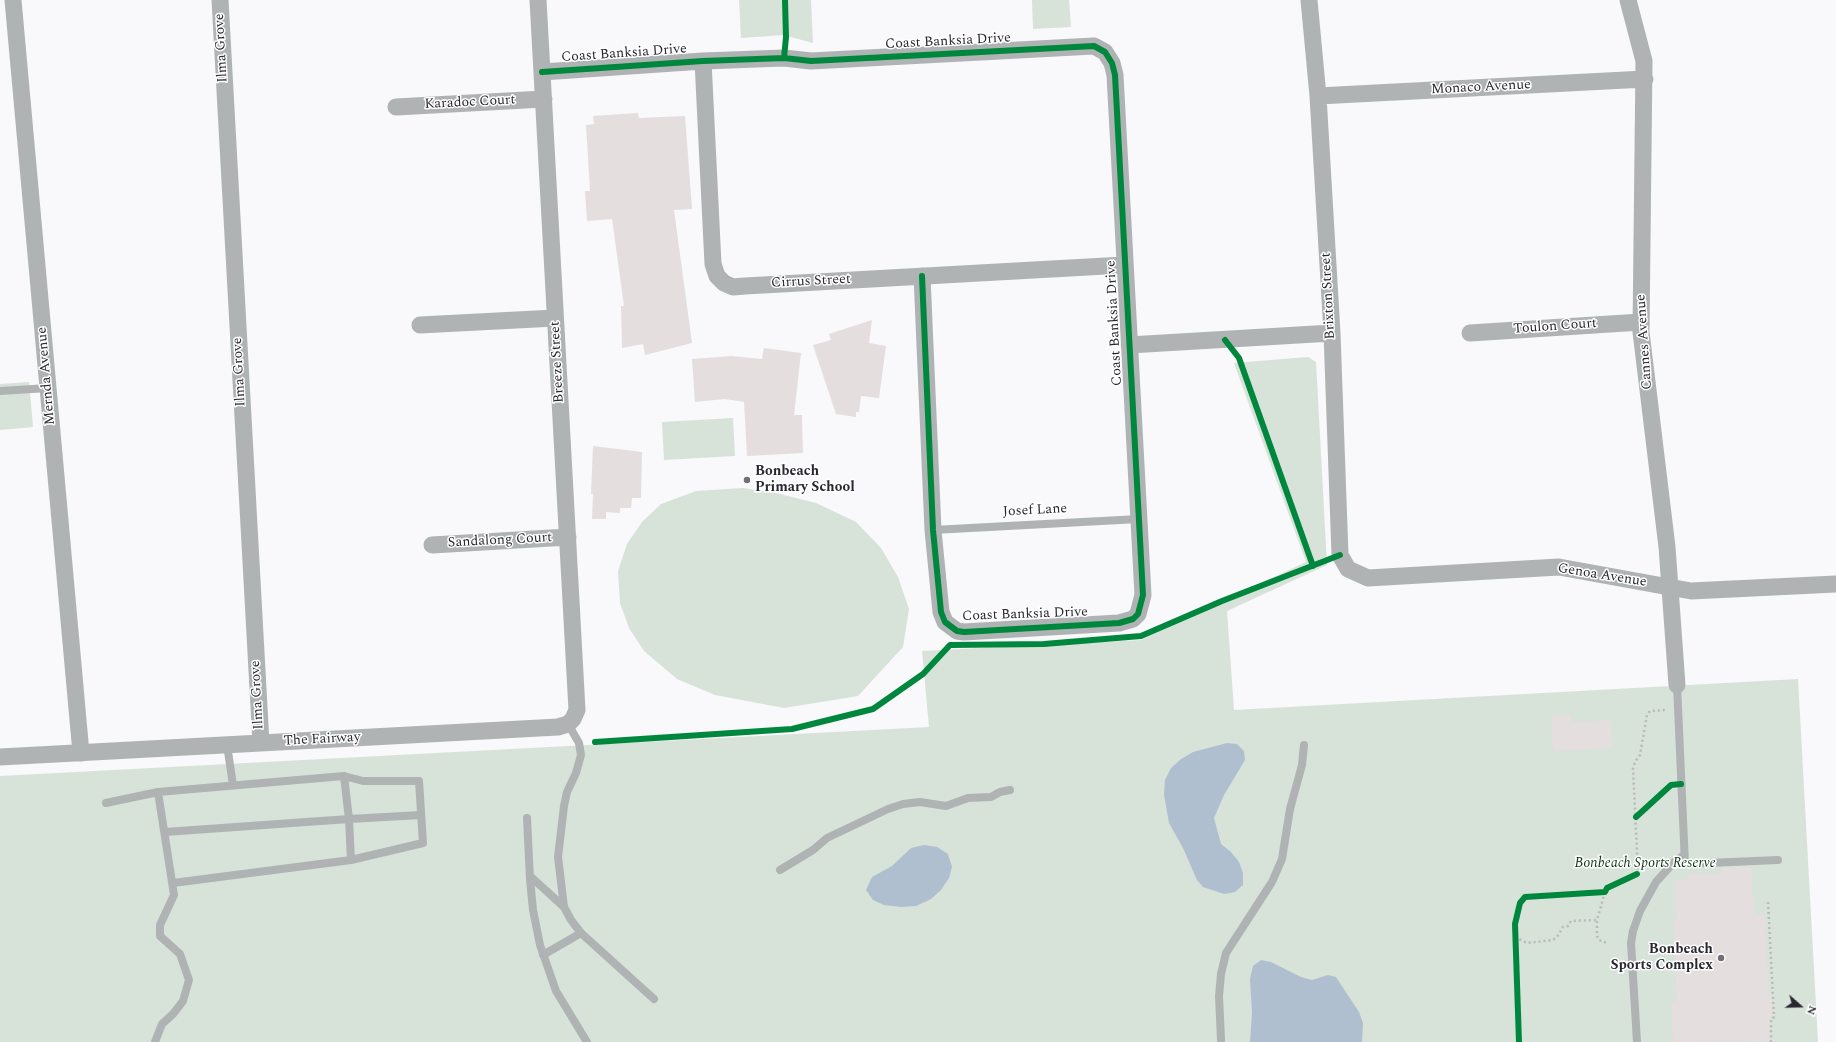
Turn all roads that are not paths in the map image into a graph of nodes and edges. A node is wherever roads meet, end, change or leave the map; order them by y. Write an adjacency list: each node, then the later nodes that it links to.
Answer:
1 (13, 0): 20 (street, Mernda Avenue)
2 (220, 0): 31 (street, Ilma Grove)
3 (538, 0): 7 (street, Breeze Street)
4 (1309, 0): 9 (street, Brixton Street)
5 (1628, 0): 8 (street, Cannes Avenue)
6 (703, 61): 7 (street, Coast Banksia Drive); 12 (street, Coast Banksia Drive); 13 (street, Cirrus Street)
7 (542, 72): 10 (street, Breeze Street)
8 (1645, 79): 9 (street, Monaco Avenue); 15 (street, Cannes Avenue)
9 (1318, 96): 17 (street, Brixton Street)
10 (544, 99): 11 (street, Karadoc Court); 14 (street, Breeze Street)
11 (396, 107)
12 (1124, 265): 13 (street, Cirrus Street); 19 (street, Coast Banksia Drive)
13 (922, 276): 23 (street, Coast Banksia Drive)
14 (555, 318): 16 (street); 24 (street, Breeze Street)
15 (1641, 322): 18 (street, Toulon Court); 28 (street, Cannes Avenue)
16 (420, 325)
17 (1332, 333): 19 (street); 26 (street, Brixton Street)
18 (1470, 333)
19 (1129, 345): 22 (street, Coast Banksia Drive)
20 (48, 388): 21 (lane); 34 (street, Mernda Avenue)
21 (0, 391)
22 (1138, 519): 23 (lane, Josef Lane); 23 (street, Coast Banksia Drive)
23 (933, 530)
24 (568, 537): 25 (street, Sandalong Court); 30 (street, Breeze Street)
25 (432, 544)
26 (1368, 578): 28 (street, Genoa Avenue)
27 (1836, 584): 28 (street, Genoa Avenue)
28 (1671, 588): 29 (street, Cannes Avenue)
29 (1677, 686): 45 (lane)
30 (569, 723): 31 (street, The Fairway); 51 (lane)
31 (261, 743): 32 (street, The Fairway)
32 (227, 745): 34 (street, The Fairway); 37 (lane)
33 (1304, 745): 55 (lane)
34 (81, 753): 35 (street, The Fairway)
35 (0, 757)
36 (344, 776): 37 (lane); 41 (lane); 43 (lane)
37 (233, 785): 39 (lane)
38 (1010, 790): 48 (lane)
39 (158, 792): 40 (lane); 44 (lane)
40 (106, 802)
41 (421, 815): 43 (lane); 46 (lane)
42 (527, 818): 49 (lane)
43 (349, 819): 44 (lane); 46 (lane)
44 (165, 832): 50 (lane)
45 (1684, 855): 47 (lane); 58 (lane)
46 (351, 860): 50 (lane)
47 (1778, 860)
48 (780, 870)
49 (530, 876): 51 (lane); 53 (lane)
50 (173, 883): 56 (lane)
51 (564, 907): 52 (lane)
52 (581, 933): 53 (lane); 54 (lane)
53 (543, 955): 57 (lane)
54 (654, 999)
55 (1221, 1040)
56 (155, 1042)
57 (587, 1042)
58 (1637, 1042)

